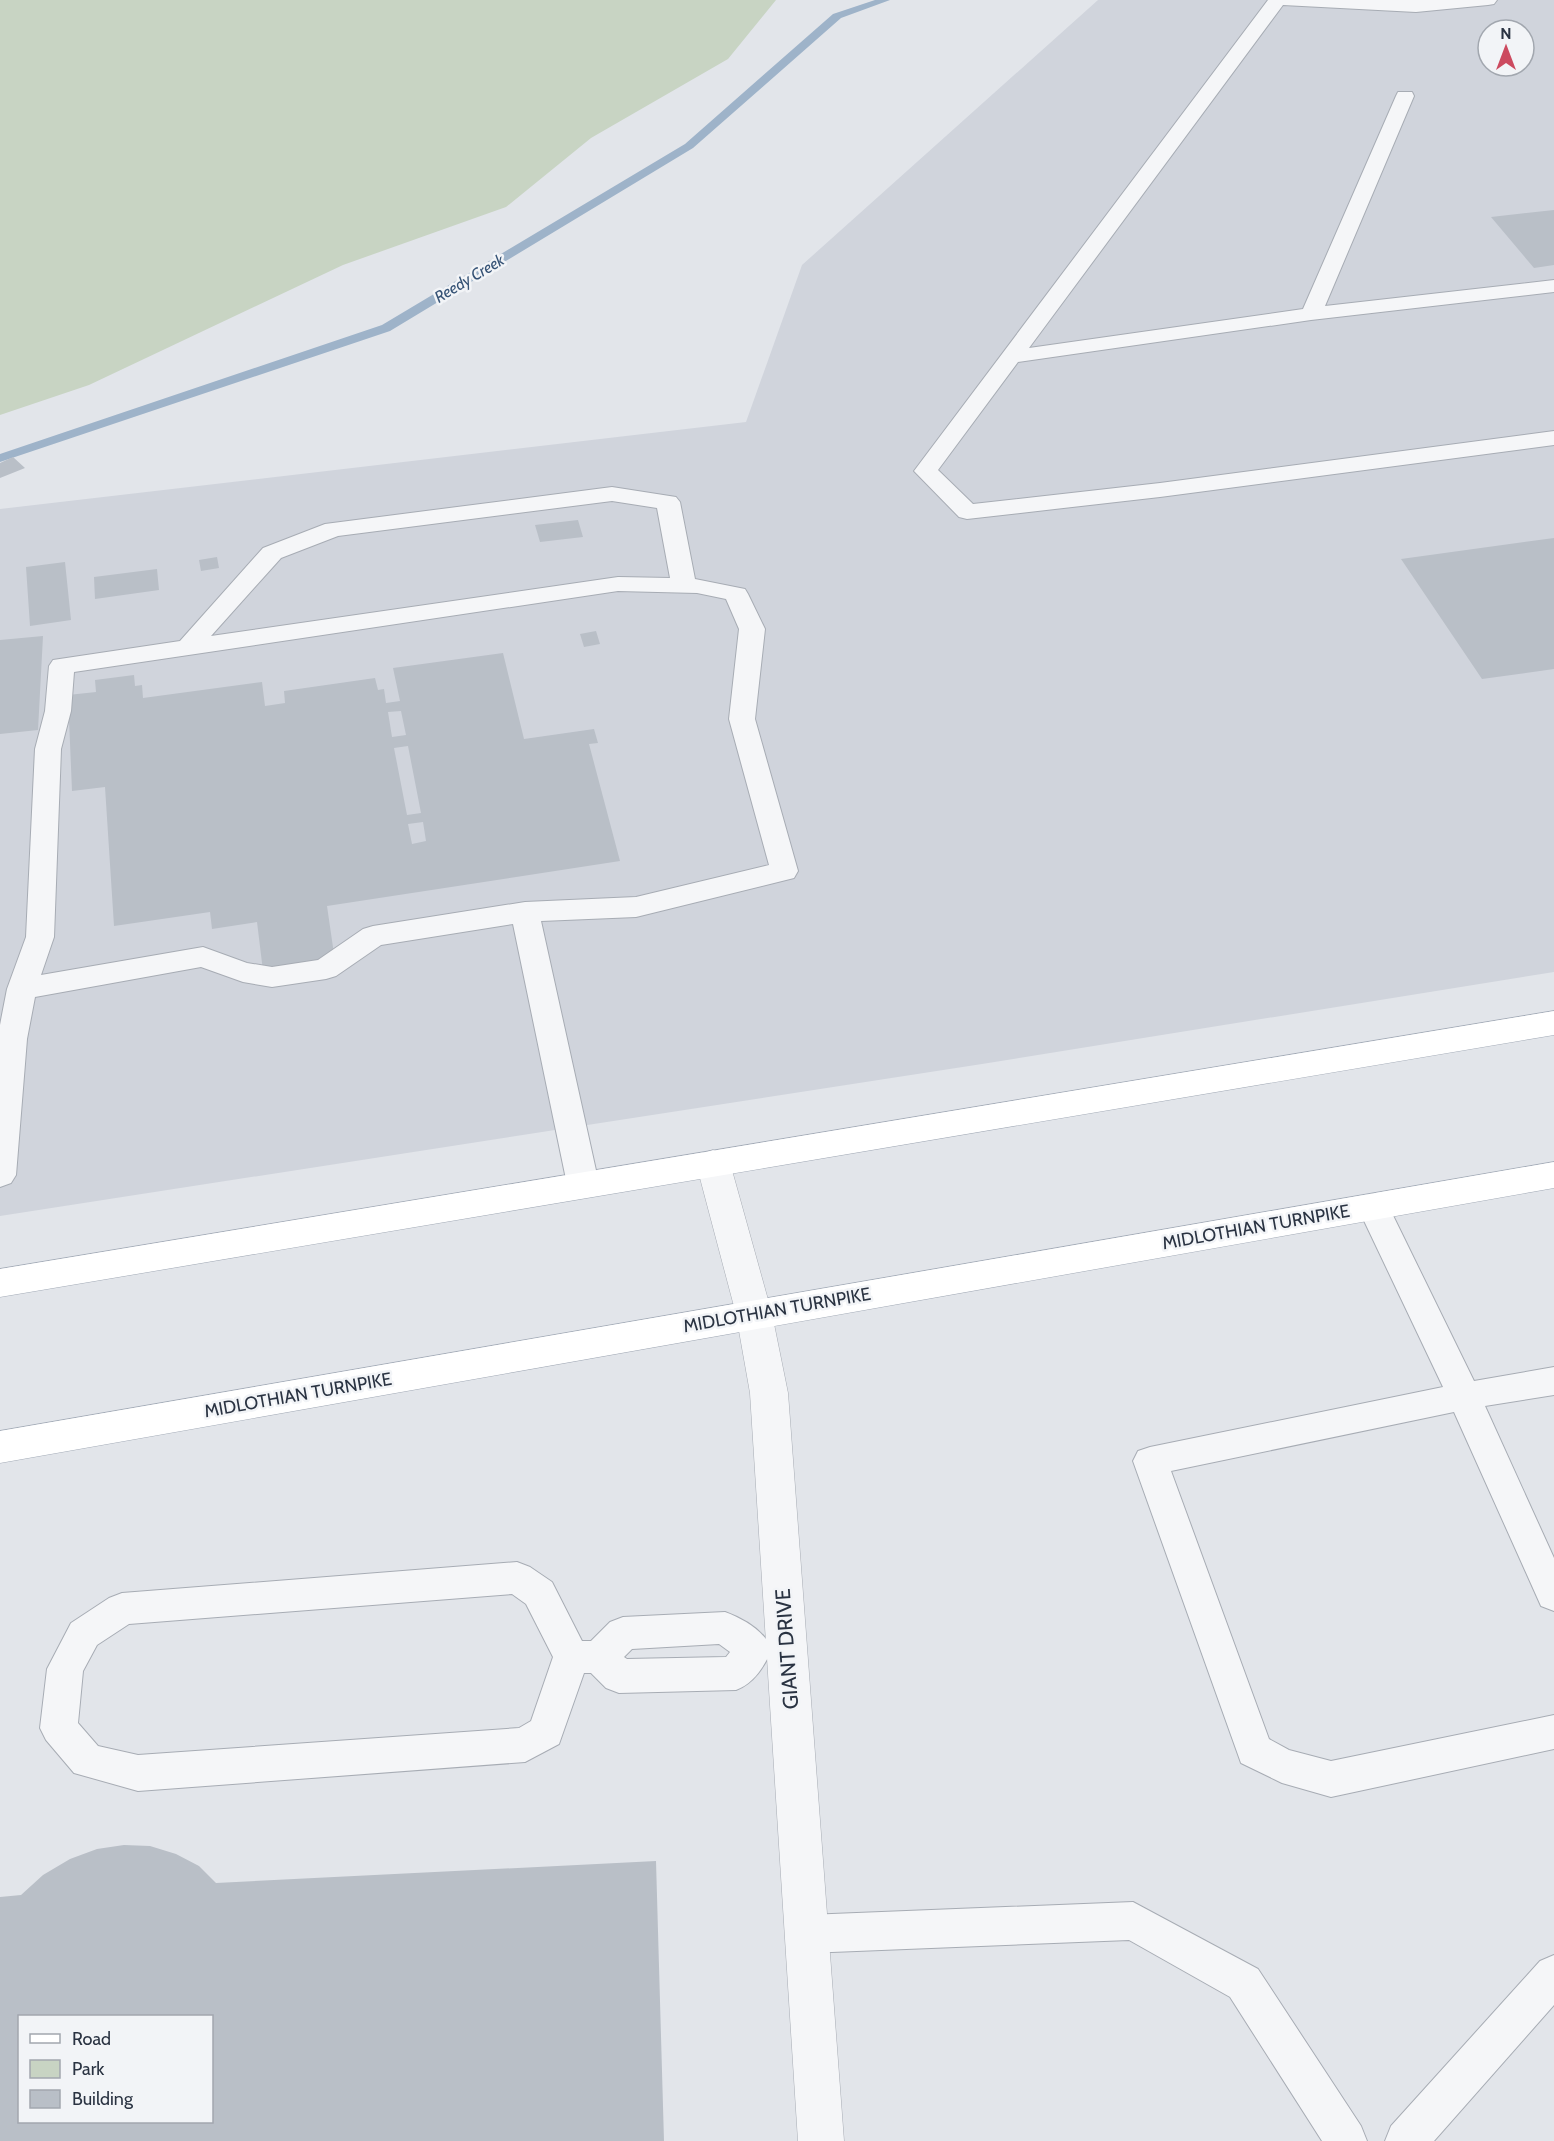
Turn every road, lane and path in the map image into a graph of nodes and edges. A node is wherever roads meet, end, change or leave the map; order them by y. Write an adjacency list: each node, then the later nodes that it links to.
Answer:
1 (1277, 0): 7 (lane)
2 (1285, 0): 3 (lane)
3 (1488, 0)
4 (1405, 96): 6 (lane)
5 (1554, 286): 6 (lane)
6 (1311, 314): 7 (lane)
7 (1009, 357): 8 (lane)
8 (1554, 438)
9 (684, 585): 10 (lane); 10 (lane); 11 (lane)
10 (188, 647): 12 (lane)
11 (525, 912): 12 (lane); 17 (lane)
12 (22, 988): 15 (lane)
13 (1554, 1023): 14 (main road)
14 (712, 1163): 17 (main road); 20 (street, GIANT DRIVE)
15 (0, 1175)
16 (1554, 1175): 18 (main road, MIDLOTHIAN TURNPIKE)
17 (583, 1184): 19 (main road)
18 (1373, 1206): 20 (main road, MIDLOTHIAN TURNPIKE); 22 (lane)
19 (0, 1283)
20 (754, 1314): 23 (main road, MIDLOTHIAN TURNPIKE); 25 (street, GIANT DRIVE)
21 (1554, 1380): 22 (lane)
22 (1464, 1396): 24 (lane); 27 (lane)
23 (0, 1447)
24 (1554, 1595)
25 (770, 1648): 26 (lane); 28 (street, GIANT DRIVE)
26 (585, 1658): 26 (lane)
27 (1554, 1732)
28 (807, 1934): 30 (street, GIANT DRIVE); 31 (lane)
29 (1554, 1975): 32 (lane)
30 (821, 2141)
31 (1346, 2141)
32 (1406, 2141)

